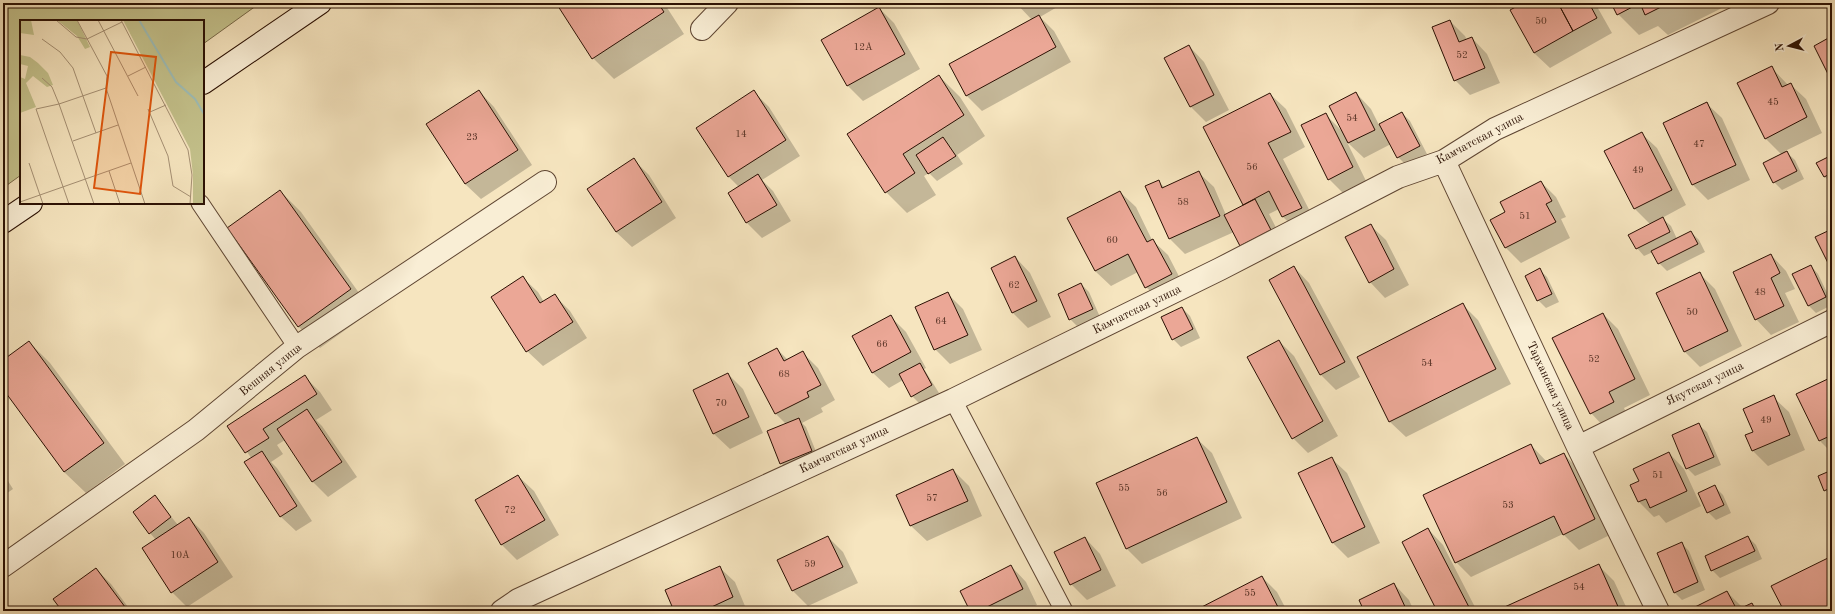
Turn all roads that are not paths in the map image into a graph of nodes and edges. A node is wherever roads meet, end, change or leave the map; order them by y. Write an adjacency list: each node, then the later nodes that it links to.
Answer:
1 (320, 3): 5 (street)
2 (727, 3): 4 (street)
3 (1768, 3): 6 (street, Камчатская улица)
4 (702, 29)
5 (204, 82)
6 (1444, 161): 13 (street, Камчатская улица); 14 (street, Тарханская улица)
7 (545, 182): 12 (street, Вешняя улица)
8 (30, 204): 10 (street)
9 (201, 204): 12 (lane)
10 (3, 222)
11 (1832, 321): 14 (street, Якутская улица)
12 (297, 347): 15 (street, Вешняя улица)
13 (953, 400): 16 (street, Камчатская улица); 17 (lane)
14 (1578, 447): 18 (street, Тарханская улица)
15 (3, 566)
16 (502, 611)
17 (1064, 611)
18 (1658, 611)

